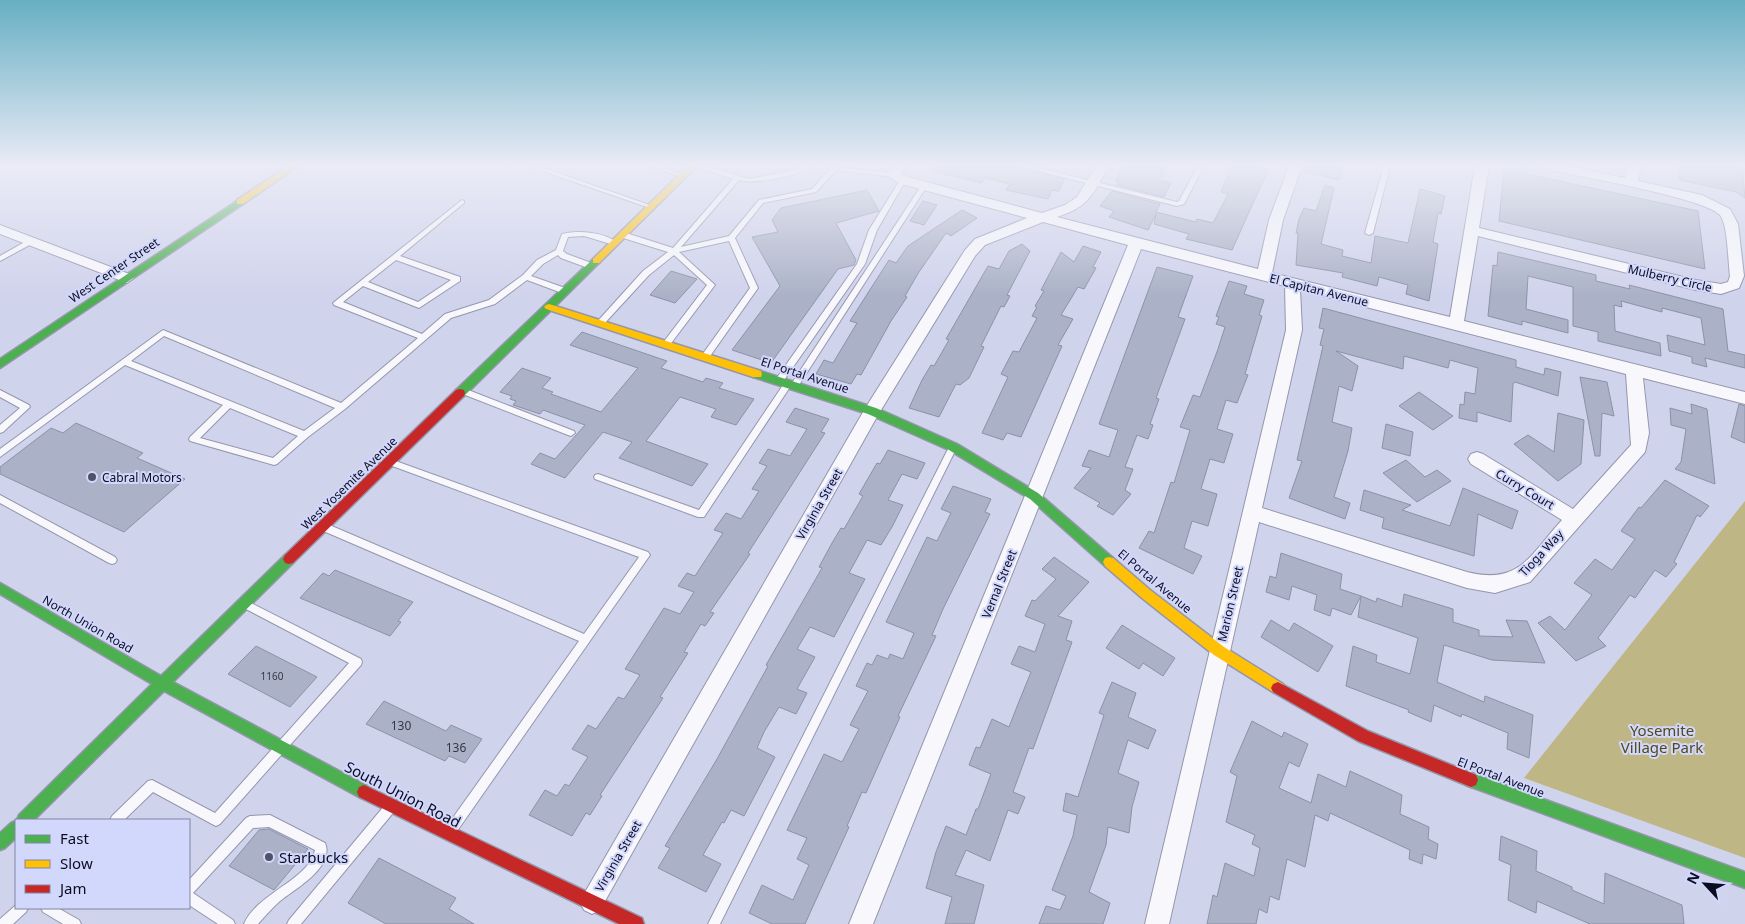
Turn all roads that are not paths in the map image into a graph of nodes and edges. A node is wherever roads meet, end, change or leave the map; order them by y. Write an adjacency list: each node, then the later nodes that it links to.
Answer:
1 (230, 209): 30 (street, West Center Street)
2 (453, 209): 25 (lane)
3 (649, 209): 18 (street, West Yosemite Avenue)
4 (710, 209): 24 (lane)
5 (754, 209): 19 (lane)
6 (883, 209): 43 (lane)
7 (908, 209): 43 (lane)
8 (1013, 209): 14 (street, El Capitan Avenue)
9 (1067, 209): 14 (street, Virginia Street)
10 (1279, 209): 28 (street)
11 (1375, 209): 17 (lane)
12 (1475, 209): 16 (street)
13 (1719, 209): 16 (street, Mulberry Circle)
14 (1043, 217): 22 (street, El Capitan Avenue); 49 (street, Virginia Street)
15 (1, 230): 20 (street)
16 (1471, 230): 36 (street)
17 (1369, 233)
18 (623, 235): 21 (street, West Yosemite Avenue); 24 (lane)
19 (731, 238): 24 (lane); 39 (lane)
20 (33, 242): 26 (lane); 30 (street)
21 (614, 243): 23 (lane); 27 (street, West Yosemite Avenue)
22 (1136, 243): 28 (street, El Capitan Avenue); 58 (street, Vernal Street)
23 (559, 251): 27 (lane); 29 (lane)
24 (674, 251): 35 (lane); 38 (lane)
25 (395, 257): 31 (lane); 31 (lane)
26 (0, 260)
27 (591, 266): 33 (street, West Yosemite Avenue)
28 (1264, 276): 32 (street, El Capitan Avenue)
29 (526, 277): 33 (lane); 37 (lane)
30 (127, 278): 41 (street, West Center Street)
31 (362, 283): 37 (lane)
32 (1292, 283): 36 (street, El Capitan Avenue); 60 (street, Marion Street)
33 (566, 291): 34 (street, West Yosemite Avenue)
34 (549, 307): 35 (street, El Portal Avenue); 44 (street, West Yosemite Avenue)
35 (600, 323): 38 (street, El Portal Avenue)
36 (1456, 324): 42 (street, El Capitan Avenue)
37 (423, 338): 48 (lane)
38 (666, 344): 39 (street, El Portal Avenue)
39 (705, 357): 43 (street, El Portal Avenue)
40 (125, 362): 47 (lane); 48 (lane); 54 (lane)
41 (0, 364)
42 (1634, 370): 46 (street, El Capitan Avenue); 61 (street, Tioga Way)
43 (787, 383): 49 (street, El Portal Avenue); 57 (lane)
44 (463, 391): 51 (lane); 56 (street, West Yosemite Avenue)
45 (0, 393): 50 (lane)
46 (1745, 398)
47 (229, 404): 52 (lane); 52 (lane)
48 (342, 407): 52 (lane)
49 (872, 411): 53 (street, El Portal Avenue); 79 (street, Virginia Street)
50 (0, 430)
51 (571, 433)
52 (305, 435)
53 (954, 447): 58 (street, El Portal Avenue); 88 (lane)
54 (0, 454)
55 (1477, 459): 61 (street, Curry Court)
56 (390, 462): 62 (street, West Yosemite Avenue); 66 (lane)
57 (598, 477)
58 (1034, 496): 67 (street, El Portal Avenue); 89 (street, Vernal Street)
59 (0, 499): 63 (lane)
60 (1251, 512): 61 (street, Tioga Way); 67 (street, Marion Street)
61 (1573, 518)
62 (324, 527): 65 (street, West Yosemite Avenue); 66 (lane)
63 (112, 560)
64 (0, 588): 68 (street, North Union Road)
65 (245, 604): 68 (street, West Yosemite Avenue); 69 (lane)
66 (585, 639): 74 (lane)
67 (1219, 651): 76 (street, El Portal Avenue); 90 (street, Marion Street)
68 (162, 682): 69 (street, South Union Road); 71 (street, West Yosemite Avenue)
69 (280, 747): 70 (street, South Union Road); 72 (lane)
70 (391, 806): 74 (street, South Union Road); 86 (lane)
71 (25, 819)
72 (117, 819)
73 (15, 829): 75 (street)
74 (448, 834): 79 (street, South Union Road)
75 (0, 843)
76 (1745, 880)
77 (190, 888): 85 (lane)
78 (190, 899): 84 (lane)
79 (592, 902): 87 (street, South Union Road)
80 (21, 909): 82 (lane)
81 (49, 909): 83 (lane)
82 (4, 924)
83 (75, 924)
84 (229, 924)
85 (250, 924)
86 (293, 924)
87 (636, 924)
88 (714, 924)
89 (861, 924)
90 (1157, 924)

